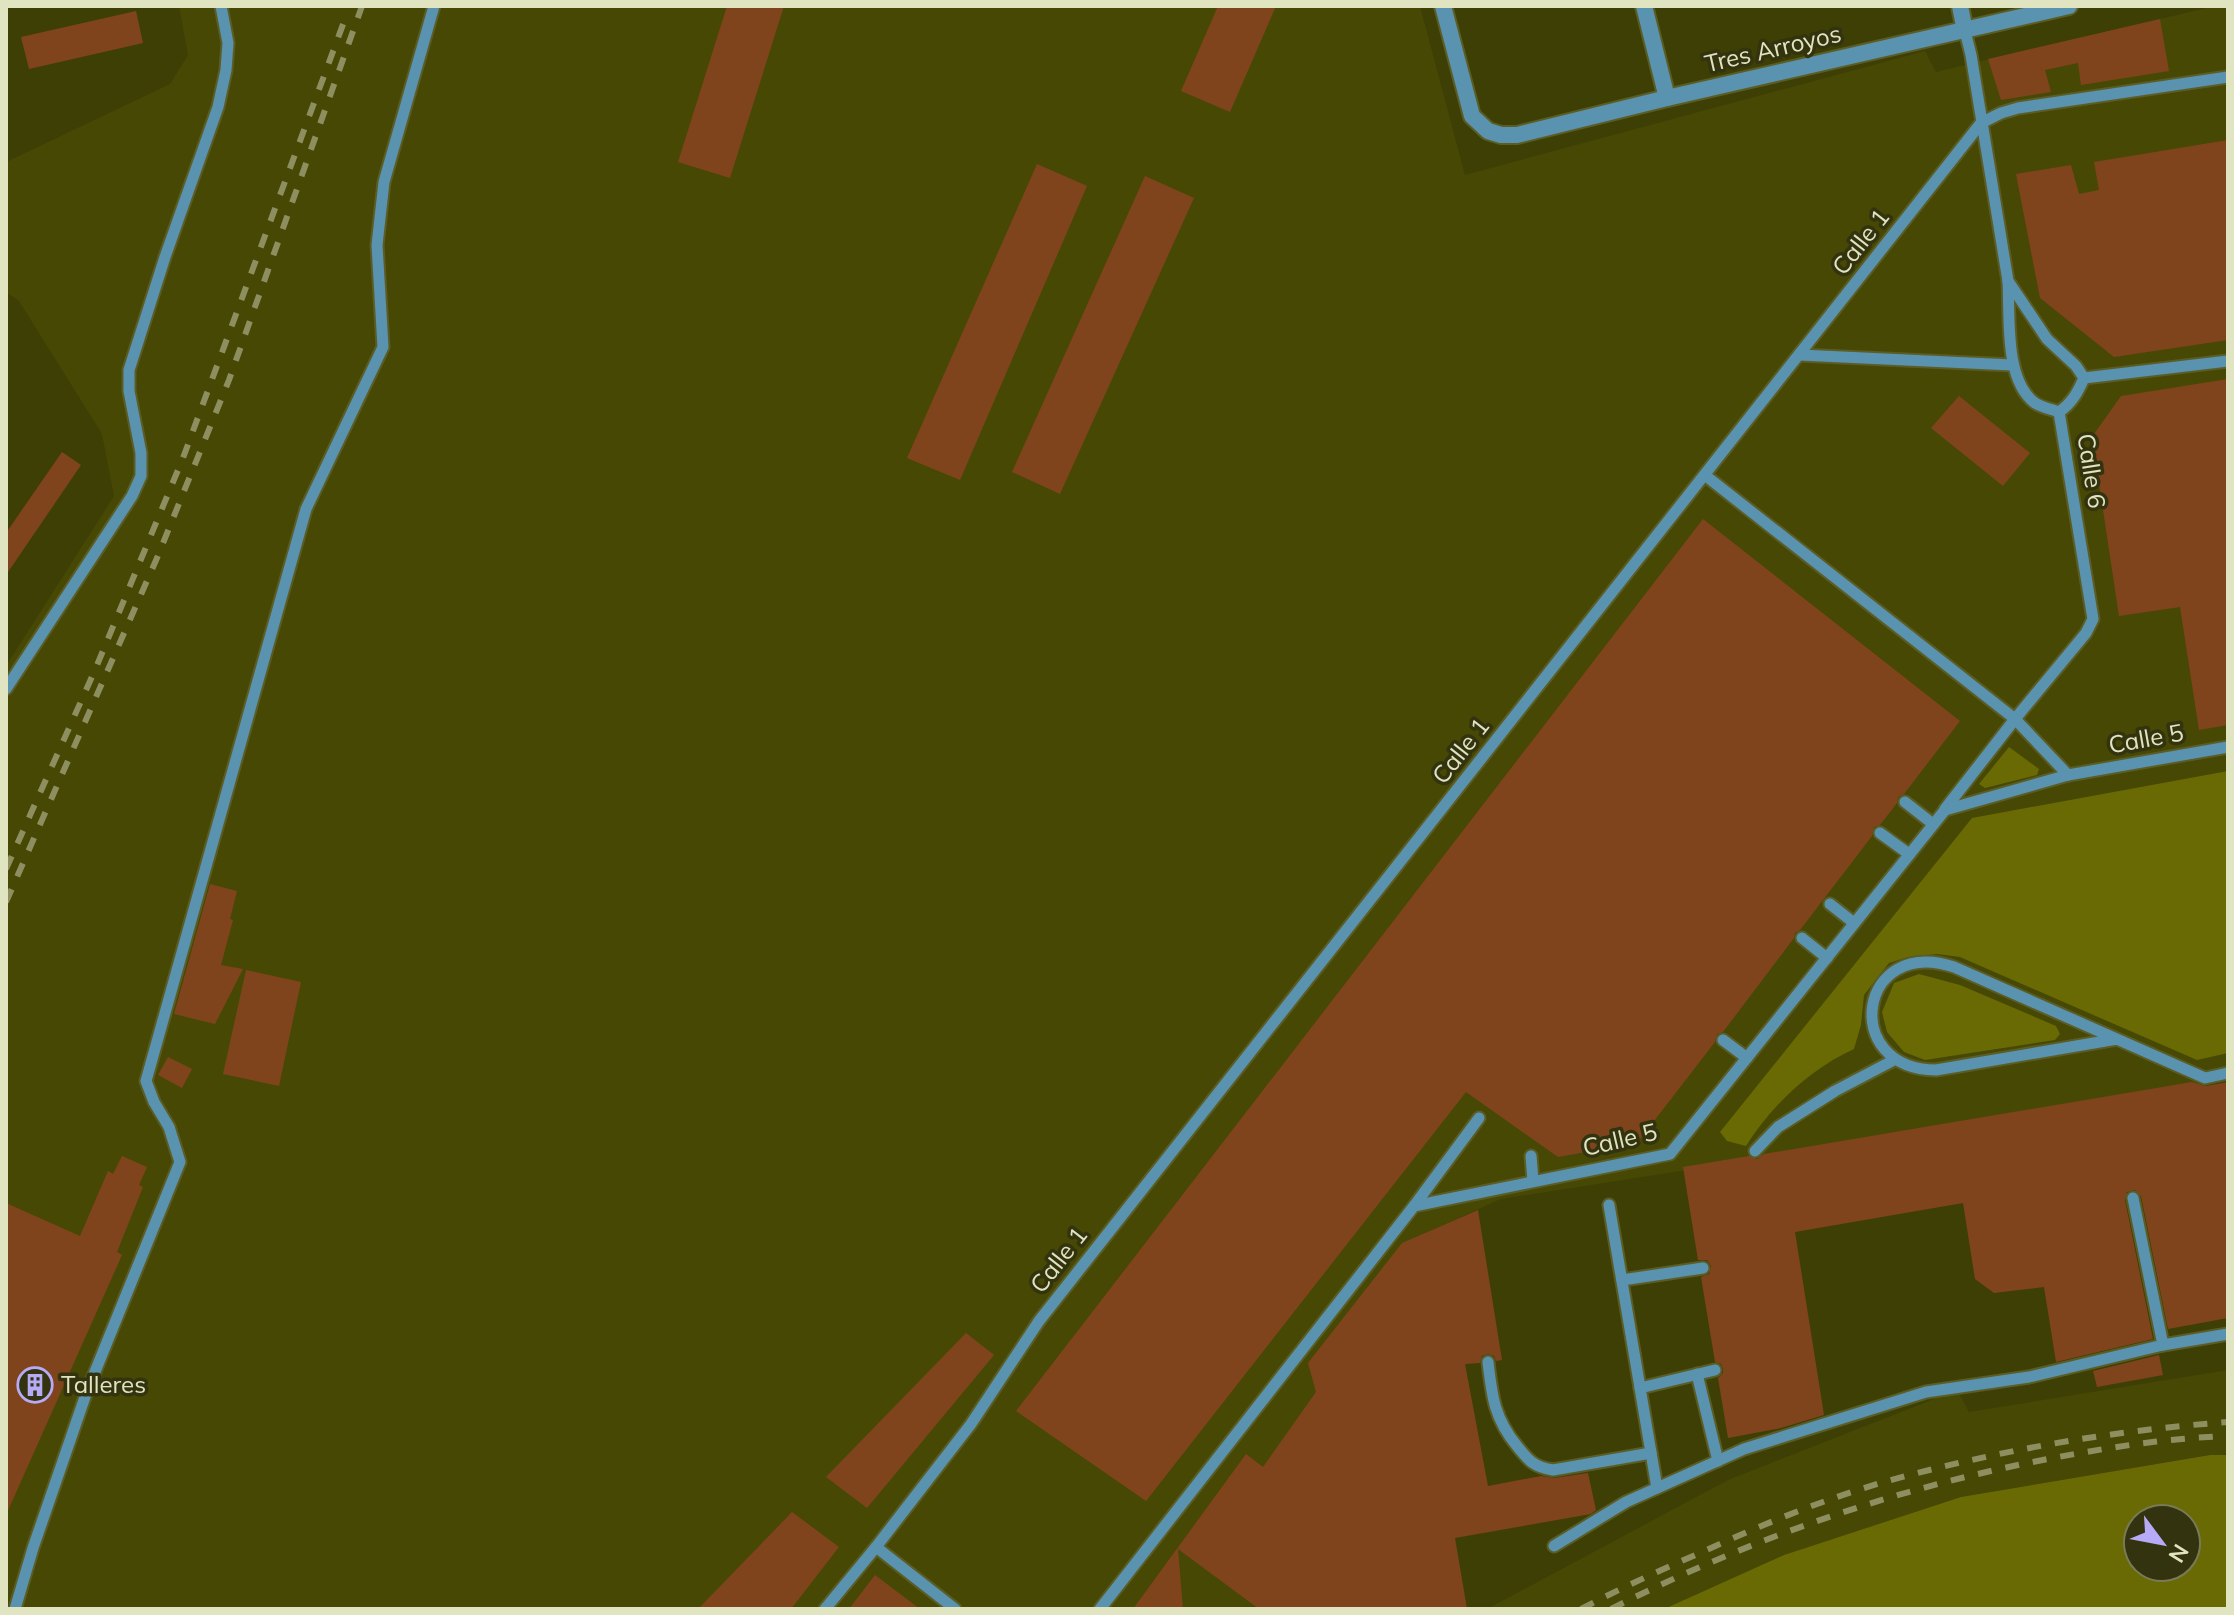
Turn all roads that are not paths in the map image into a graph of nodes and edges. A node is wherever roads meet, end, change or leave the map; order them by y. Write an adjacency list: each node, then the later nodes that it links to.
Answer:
1 (221, 6): 18 (lane)
2 (434, 6): 56 (lane)
3 (1443, 6): 9 (street, Tres Arroyos)
4 (1644, 6): 9 (street)
5 (1960, 6): 7 (street)
6 (2069, 6): 7 (street, Tres Arroyos)
7 (1965, 31): 9 (street, Tres Arroyos); 10 (lane)
8 (2228, 77): 10 (lane, Calle 1)
9 (1667, 98)
10 (1981, 123): 11 (lane); 12 (lane, Calle 1)
11 (2008, 281): 14 (lane); 15 (lane)
12 (1800, 355): 14 (lane); 17 (lane, Calle 1)
13 (2228, 361): 15 (lane)
14 (2012, 365): 16 (lane)
15 (2084, 378): 16 (lane, Calle 6)
16 (2059, 412): 19 (lane, Calle 6)
17 (1706, 476): 19 (lane); 55 (lane, Calle 1)
18 (6, 689)
19 (2015, 719): 21 (lane); 23 (lane, Calle 6)
20 (2228, 747): 21 (lane, Calle 5)
21 (2068, 775): 23 (lane, Calle 5)
22 (1905, 802): 24 (lane)
23 (1945, 810): 24 (lane, Calle 5)
24 (1933, 824): 26 (lane, Calle 5)
25 (1880, 833): 26 (lane)
26 (1909, 854): 28 (lane, Calle 5)
27 (1830, 904): 28 (lane)
28 (1854, 923): 30 (lane, Calle 5)
29 (1802, 938): 30 (lane)
30 (1827, 958): 33 (lane, Calle 5)
31 (2117, 1039): 34 (lane); 34 (lane); 35 (lane)
32 (1723, 1040): 33 (lane)
33 (1747, 1058): 39 (lane, Calle 5)
34 (1894, 1060): 37 (lane)
35 (2228, 1073)
36 (1479, 1118): 42 (lane)
37 (1755, 1151)
38 (1531, 1156): 39 (lane)
39 (1533, 1181): 42 (lane, Calle 5)
40 (2133, 1198): 46 (lane)
41 (1609, 1205): 44 (lane)
42 (1414, 1206): 59 (lane)
43 (1703, 1268): 44 (lane)
44 (1622, 1280): 50 (lane)
45 (2228, 1334): 46 (lane)
46 (2163, 1345): 52 (lane)
47 (1488, 1362): 51 (lane)
48 (1715, 1370): 49 (lane)
49 (1697, 1374): 50 (lane); 52 (lane)
50 (1640, 1388): 51 (lane)
51 (1651, 1453): 53 (lane)
52 (1718, 1461): 53 (lane)
53 (1657, 1488): 54 (lane)
54 (1554, 1546)
55 (876, 1547): 57 (lane, Calle 1); 58 (lane)
56 (15, 1609)
57 (825, 1609)
58 (955, 1609)
59 (1100, 1609)

